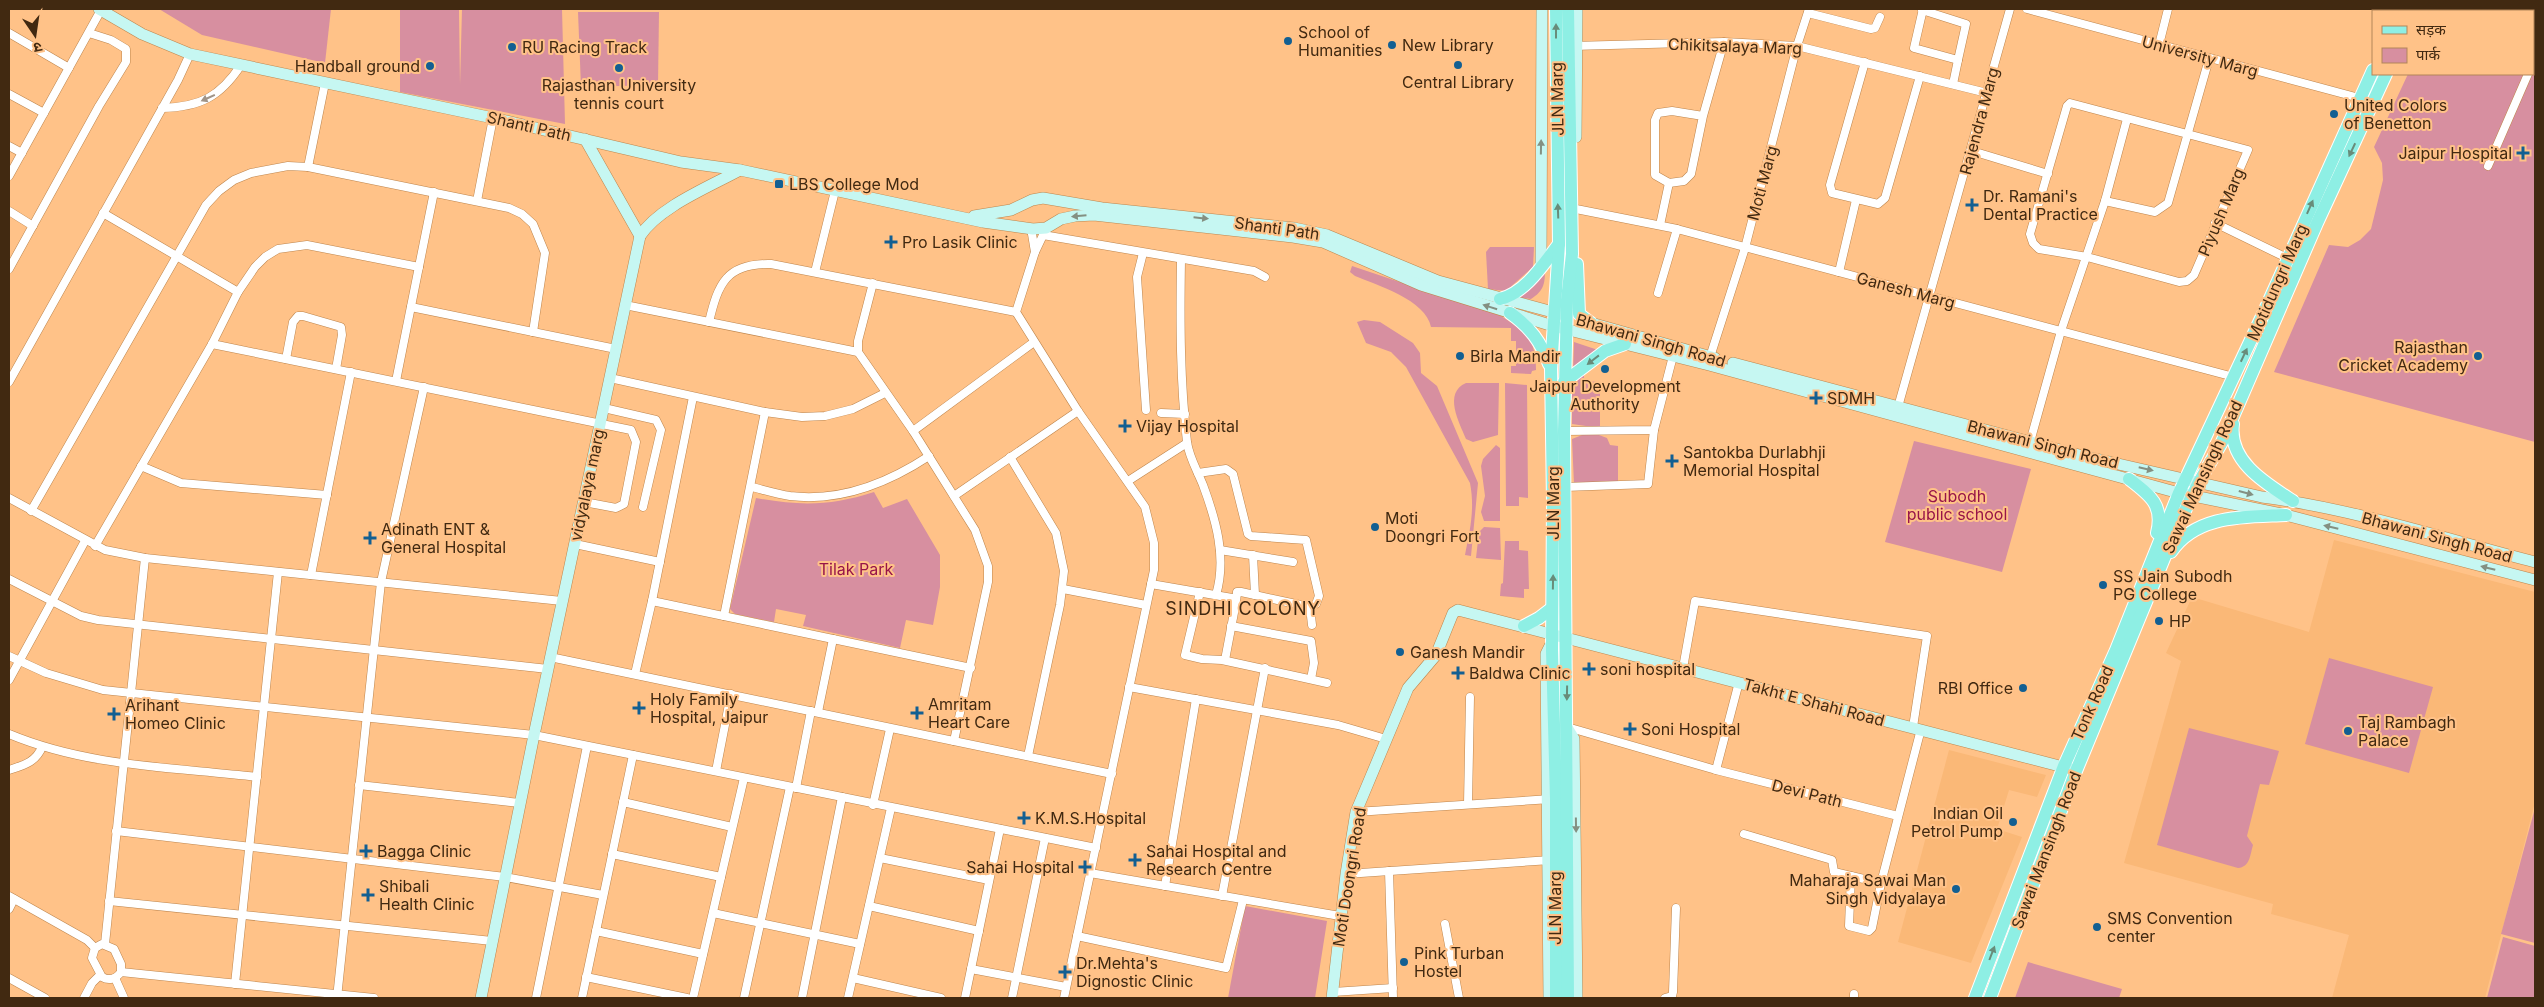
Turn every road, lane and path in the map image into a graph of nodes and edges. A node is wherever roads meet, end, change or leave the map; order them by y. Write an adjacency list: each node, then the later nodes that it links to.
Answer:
1 (1542, 9): 76 (main road, one-way to 1)
2 (1556, 9): 68 (main road, JLN Marg, one-way to 2)
3 (1568, 9): 16 (main road, JLN Marg)
4 (1577, 9): 16 (main road)
5 (1923, 9): 20 (street); 20 (street)
6 (2010, 9): 30 (street, Rajendra Marg)
7 (2027, 9): 15 (street, University Marg)
8 (2168, 9): 15 (street)
9 (100, 10): 12 (street); 18 (main road, Shanti Path)
10 (1808, 11): 11 (street); 17 (street, Moti Marg)
11 (1880, 16)
12 (89, 32): 23 (street); 63 (street)
13 (9, 33): 23 (street)
14 (1724, 42): 16 (street, Chikitsalaya Marg); 17 (street, Chikitsalaya Marg); 36 (street)
15 (2159, 45): 19 (street, University Marg)
16 (1573, 46): 57 (main road, JLN Marg)
17 (1797, 46): 21 (street, Chikitsalaya Marg); 69 (street, Moti Marg)
18 (190, 54): 22 (main road, Shanti Path); 34 (street)
19 (2209, 59): 32 (street, University Marg); 39 (street)
20 (1958, 60): 29 (street)
21 (1865, 62): 27 (street, Chikitsalaya Marg); 53 (street)
22 (241, 65): 28 (main road, Shanti Path); 34 (street, one-way to 34)
23 (69, 68): 35 (street)
24 (2372, 72): 32 (main road, Motidungri Marg)
25 (2386, 75): 33 (main road, Sawai Mansingh Road)
26 (2528, 75): 44 (street)
27 (1920, 76): 29 (street, Chikitsalaya Marg); 53 (street)
28 (325, 82): 37 (main road, Shanti Path); 45 (street)
29 (1953, 84): 30 (street, Chikitsalaya Marg)
30 (1987, 93): 42 (street, Rajendra Marg)
31 (9, 94): 35 (street)
32 (2359, 98): 33 (street, University Marg); 74 (main road, Motidungri Marg, one-way to 32)
33 (2372, 102): 120 (main road, Sawai Mansingh Road, one-way to 120)
34 (162, 108): 59 (street)
35 (44, 113): 43 (street)
36 (1703, 116): 49 (street); 49 (street)
37 (492, 118): 40 (main road, Shanti Path); 54 (street)
38 (2128, 119): 39 (street); 47 (street); 55 (street)
39 (2187, 134): 55 (street); 61 (street, Piyush Marg)
40 (585, 138): 46 (main road, Shanti Path); 67 (main road)
41 (9, 146): 43 (street)
42 (1972, 151): 47 (street); 85 (street, Rajendra Marg)
43 (22, 153): 48 (street)
44 (2488, 166)
45 (308, 167): 51 (street); 72 (street)
46 (740, 170): 50 (main road, Shanti Path); 67 (main road)
47 (2048, 174): 73 (street)
48 (9, 176)
49 (1669, 183): 62 (street)
50 (835, 191): 60 (main road, Shanti Path); 79 (street)
51 (434, 192): 54 (street); 77 (street)
52 (1048, 199): 56 (main road); 65 (main road); 86 (main road, Shanti Path, one-way to 86)
53 (1856, 200): 80 (street)
54 (477, 201): 98 (street)
55 (2105, 201): 73 (street)
56 (1028, 203): 60 (main road); 64 (main road)
57 (1574, 208): 62 (street, Ganesh Marg); 92 (main road, JLN Marg); 94 (main road)
58 (9, 211): 63 (street)
59 (103, 213): 72 (street); 113 (street)
60 (967, 217): 64 (main road, Shanti Path)
61 (2215, 223): 73 (street, Piyush Marg); 74 (street)
62 (1660, 225): 66 (street, Ganesh Marg)
63 (33, 226): 78 (street)
64 (1029, 227): 65 (main road); 70 (street)
65 (1047, 230): 70 (street); 71 (street); 91 (main road, Bhawani Singh Road, one-way to 65)
66 (1677, 230): 69 (street, Ganesh Marg); 84 (street)
67 (640, 236): 87 (main road, vidyalaya marg)
68 (1559, 244): 76 (main road); 90 (main road, JLN Marg)
69 (1745, 248): 80 (street, Ganesh Marg); 105 (street, Moti Marg)
70 (1035, 252): 89 (street)
71 (1143, 253): 75 (street); 121 (street)
72 (176, 255): 83 (street); 149 (street)
73 (2086, 257): 97 (street)
74 (2287, 258): 110 (main road, Motidungri Marg, one-way to 74)
75 (1180, 260): 81 (street); 125 (street)
76 (1541, 266): 86 (main road)
77 (419, 267): 83 (street); 88 (street)
78 (9, 269)
79 (815, 272): 82 (street); 93 (street)
80 (1839, 272): 85 (street, Ganesh Marg)
81 (1265, 277)
82 (873, 283): 89 (street); 103 (street)
83 (238, 292): 100 (street)
84 (1658, 292)
85 (1930, 297): 97 (street, Ganesh Marg); 118 (street, Rajendra Marg)
86 (1500, 299): 90 (main road, Shanti Path)
87 (626, 305): 93 (street); 102 (main road, vidyalaya marg)
88 (411, 307): 98 (street); 112 (street)
89 (1016, 312): 99 (street)
90 (1553, 312): 92 (main road, Bhawani Singh Road); 95 (main road, JLN Marg)
91 (1510, 313): 95 (main road, Bhawani Singh Road); 108 (main road)
92 (1566, 315): 94 (main road, Bhawani Singh Road); 96 (main road, JLN Marg)
93 (709, 322): 103 (street)
94 (1591, 323): 105 (main road, Bhawani Singh Road)
95 (1554, 326): 96 (main road, Bhawani Singh Road); 108 (main road, JLN Marg)
96 (1566, 330): 101 (main road, Bhawani Singh Road); 114 (main road, JLN Marg)
97 (2062, 331): 110 (street, Ganesh Marg); 130 (street)
98 (533, 332): 102 (street)
99 (1034, 342): 122 (street); 128 (street)
100 (212, 344): 106 (street); 134 (street)
101 (1625, 344): 104 (main road, Bhawani Singh Road); 114 (main road, one-way to 114)
102 (616, 349): 111 (main road, vidyalaya marg)
103 (858, 352): 116 (street)
104 (1673, 356): 127 (street); 136 (main road, Bhawani Singh Road)
105 (1710, 357): 118 (main road, Bhawani Singh Road)
106 (286, 359): 107 (street); 107 (street)
107 (336, 369): 109 (street)
108 (1551, 369): 177 (main road, JLN Marg, one-way to 108)
109 (351, 372): 112 (street); 142 (street)
110 (2234, 377): 137 (main road, Motidungri Marg)
111 (610, 378): 117 (street); 119 (main road, vidyalaya marg)
112 (396, 381): 115 (street)
113 (9, 382)
114 (1564, 382): 129 (main road, JLN Marg)
115 (424, 387): 126 (street); 165 (street)
116 (885, 393): 123 (street); 128 (street)
117 (693, 396): 123 (street); 157 (street)
118 (1898, 407): 130 (main road, Bhawani Singh Road)
119 (604, 408): 126 (main road, vidyalaya marg); 148 (street)
120 (2235, 409): 137 (main road, Sawai Mansingh Road); 146 (main road)
121 (1146, 410)
122 (1078, 411): 133 (street); 138 (street)
123 (765, 412): 139 (street)
124 (1160, 413): 125 (street)
125 (1185, 414): 131 (street)
126 (600, 423): 147 (main road, vidyalaya marg); 147 (street)
127 (1654, 430): 129 (street); 140 (street)
128 (913, 431): 132 (street)
129 (1564, 431): 140 (main road, JLN Marg)
130 (2030, 442): 137 (main road, Bhawani Singh Road, one-way to 137)
131 (1188, 443): 135 (street); 138 (street)
132 (929, 456): 139 (street); 143 (street)
133 (1010, 457): 143 (street); 167 (street)
134 (141, 466): 142 (street); 153 (street)
135 (1198, 473): 154 (street); 176 (street)
136 (2129, 479): 141 (main road, Bhawani Singh Road); 160 (main road)
137 (2192, 480): 141 (main road, Motidungri Marg); 144 (main road, Sawai Mansingh Road); 146 (main road, Bhawani Singh Road, one-way to 146)
138 (1128, 481): 166 (street)
139 (752, 487): 178 (street)
140 (1565, 487): 183 (main road, JLN Marg)
141 (2179, 493): 144 (main road, Bhawani Singh Road); 160 (main road)
142 (327, 494): 162 (street)
143 (954, 496): 192 (street)
144 (2192, 497): 150 (main road, Bhawani Singh Road); 160 (main road, Sawai Mansingh Road)
145 (9, 498): 149 (street)
146 (2293, 501): 159 (main road, Bhawani Singh Road)
147 (584, 502): 152 (main road, vidyalaya marg)
148 (643, 507)
149 (31, 511): 151 (street)
150 (2286, 515): 160 (main road); 164 (main road, Bhawani Singh Road, one-way to 150)
151 (85, 541): 153 (street); 173 (street)
152 (574, 544): 157 (street); 171 (main road, vidyalaya marg)
153 (95, 546): 156 (street)
154 (1220, 550): 155 (street); 169 (street)
155 (1253, 555): 158 (street); 170 (street)
156 (145, 558): 161 (street); 179 (street)
157 (660, 562): 172 (street)
158 (1293, 562)
159 (2535, 562)
160 (2153, 570): 222 (main road, Sawai Mansingh Road)
161 (278, 572): 162 (street); 186 (street)
162 (311, 575): 165 (street)
163 (9, 579): 173 (street)
164 (2535, 580)
165 (381, 582): 171 (street); 187 (street)
166 (1151, 584): 168 (street); 175 (street)
167 (1063, 590): 175 (street); 220 (street)
168 (1200, 592): 169 (street); 190 (street)
169 (1216, 595): 174 (street)
170 (1255, 595): 174 (street); 176 (street)
171 (562, 601): 189 (main road, vidyalaya marg)
172 (652, 601): 178 (street); 196 (street)
173 (52, 602): 179 (street); 191 (street)
174 (1236, 602): 181 (street)
175 (1146, 605): 201 (street)
176 (1310, 607): 180 (street)
177 (1552, 608): 182 (main road); 184 (main road, JLN Marg)
178 (724, 616): 185 (street)
179 (138, 625): 186 (street); 202 (street)
180 (1312, 625)
181 (1231, 626): 190 (street); 197 (street)
182 (1524, 626): 184 (main road, Moti Doongri Road); 215 (main road, Moti Doongri Road)
183 (1567, 636): 184 (main road, Takht E Shahi Road); 194 (main road, Takht E Shahi Road); 210 (main road, JLN Marg, one-way to 210)
184 (1552, 637): 232 (main road, JLN Marg)
185 (833, 639): 192 (street); 208 (street)
186 (271, 641): 187 (street); 206 (street)
187 (374, 651): 195 (street); 209 (street)
188 (9, 656): 191 (street)
189 (550, 657): 195 (main road, vidyalaya marg); 196 (street)
190 (1225, 660): 193 (street)
191 (19, 662): 198 (street); 202 (street)
192 (971, 668): 216 (street)
193 (1265, 668): 197 (street); 207 (street)
194 (1683, 668): 199 (main road, Takht E Shahi Road); 211 (street)
195 (548, 670): 214 (main road, vidyalaya marg)
196 (635, 674): 203 (street)
197 (1311, 679): 200 (street)
198 (9, 680)
199 (1738, 682): 211 (main road, Takht E Shahi Road); 224 (street)
200 (1327, 683)
201 (1129, 687): 205 (street); 226 (street)
202 (130, 692): 206 (street); 221 (street)
203 (731, 694): 208 (street); 225 (street)
204 (1470, 697): 236 (street)
205 (1196, 699): 207 (street); 259 (street)
206 (264, 706): 209 (street); 227 (street)
207 (1256, 710): 215 (street); 262 (street)
208 (815, 712): 212 (street); 230 (street)
209 (367, 717): 214 (street); 229 (street)
210 (1566, 726): 224 (street, Devi Path); 316 (main road, JLN Marg); 317 (main road, one-way to 317)
211 (1917, 728): 222 (main road, Takht E Shahi Road); 239 (street)
212 (890, 729): 216 (street); 235 (street)
213 (9, 734): 218 (street)
214 (534, 734): 217 (street); 234 (main road, vidyalaya marg)
215 (1386, 739): 238 (main road, Moti Doongri Road)
216 (954, 741): 220 (street)
217 (587, 746): 219 (street); 260 (street)
218 (42, 747): 221 (street); 223 (street)
219 (633, 754): 225 (street); 233 (street)
220 (1028, 756): 226 (street)
221 (123, 763): 227 (street); 242 (street)
222 (2070, 768): 319 (main road, one-way to 222); 320 (main road, Sawai Mansingh Road)
223 (9, 770)
224 (1716, 770): 239 (street, Devi Path)
225 (716, 771): 228 (street)
226 (1112, 774): 246 (street)
227 (257, 777): 245 (street)
228 (744, 778): 230 (street); 240 (street)
229 (360, 785): 234 (street); 248 (street)
230 (793, 787): 231 (street); 272 (street)
231 (842, 797): 235 (street); 277 (street)
232 (1552, 799): 236 (street); 250 (main road, JLN Marg)
233 (623, 802): 240 (street); 247 (street)
234 (520, 803): 255 (main road, vidyalaya marg)
235 (873, 804): 237 (street)
236 (1468, 804): 238 (street)
237 (891, 808): 241 (street); 249 (street)
238 (1356, 812): 253 (main road, Moti Doongri Road)
239 (1898, 816): 258 (street)
240 (732, 827): 256 (street)
241 (1000, 829): 244 (street); 257 (street)
242 (116, 832): 245 (street); 265 (street)
243 (1744, 834): 254 (street)
244 (1045, 838): 246 (street); 290 (street)
245 (250, 847): 248 (street); 270 (street)
246 (1096, 848): 252 (street)
247 (612, 854): 256 (street); 261 (street)
248 (352, 858): 255 (street); 274 (street)
249 (880, 858): 257 (street); 266 (street)
250 (1552, 860): 251 (street); 314 (main road); 315 (main road, JLN Marg)
251 (1389, 871): 253 (street); 293 (street)
252 (1090, 873): 259 (street); 278 (street)
253 (1346, 874): 271 (main road, Moti Doongri Road)
254 (1850, 876): 258 (street); 258 (street)
255 (505, 877): 260 (street); 279 (main road, vidyalaya marg)
256 (721, 877): 269 (street)
257 (989, 880): 276 (street)
258 (1881, 883)
259 (1165, 886): 262 (street)
260 (558, 888): 261 (street); 301 (street)
261 (603, 895): 275 (street)
262 (1222, 896): 264 (street)
263 (11, 898): 268 (street); 282 (street)
264 (1243, 900): 271 (street); 278 (street)
265 (109, 902): 270 (street); 280 (street)
266 (869, 906): 276 (street); 281 (street)
267 (1676, 908): 318 (street)
268 (9, 909)
269 (713, 913): 272 (street); 283 (street)
270 (242, 916): 274 (street); 291 (street)
271 (1340, 916): 294 (main road, Moti Doongri Road)
272 (760, 924): 277 (street); 305 (street)
273 (1445, 924): 313 (street)
274 (344, 925): 279 (street); 295 (street)
275 (596, 931): 283 (street); 287 (street)
276 (979, 931): 284 (street)
277 (814, 935): 281 (street); 306 (street)
278 (1077, 936): 292 (street)
279 (492, 941): 300 (main road, vidyalaya marg)
280 (104, 944): 282 (street); 286 (street)
281 (860, 944): 289 (street)
282 (95, 948): 285 (street)
283 (703, 954): 304 (street)
284 (970, 969): 290 (street); 309 (street)
285 (100, 975): 286 (street); 297 (street)
286 (118, 975): 291 (street); 298 (street)
287 (586, 977): 302 (street); 303 (street)
288 (9, 978): 296 (street)
289 (853, 978): 307 (street); 308 (street)
290 (1016, 978): 292 (street); 310 (street)
291 (235, 984): 295 (street)
292 (1066, 987): 311 (street)
293 (1393, 988): 294 (street); 312 (street)
294 (1332, 995)
295 (337, 996): 299 (street)
296 (46, 998)
297 (84, 998)
298 (124, 998)
299 (374, 998)
300 (481, 998)
301 (536, 998)
302 (582, 998)
303 (687, 998)
304 (693, 998)
305 (744, 998)
306 (802, 998)
307 (848, 998)
308 (941, 998)
309 (965, 998)
310 (1012, 998)
311 (1064, 998)
312 (1394, 998)
313 (1459, 998)
314 (1549, 998)
315 (1556, 998)
316 (1568, 998)
317 (1577, 998)
318 (1665, 998)
319 (1975, 998)
320 (1990, 998)

